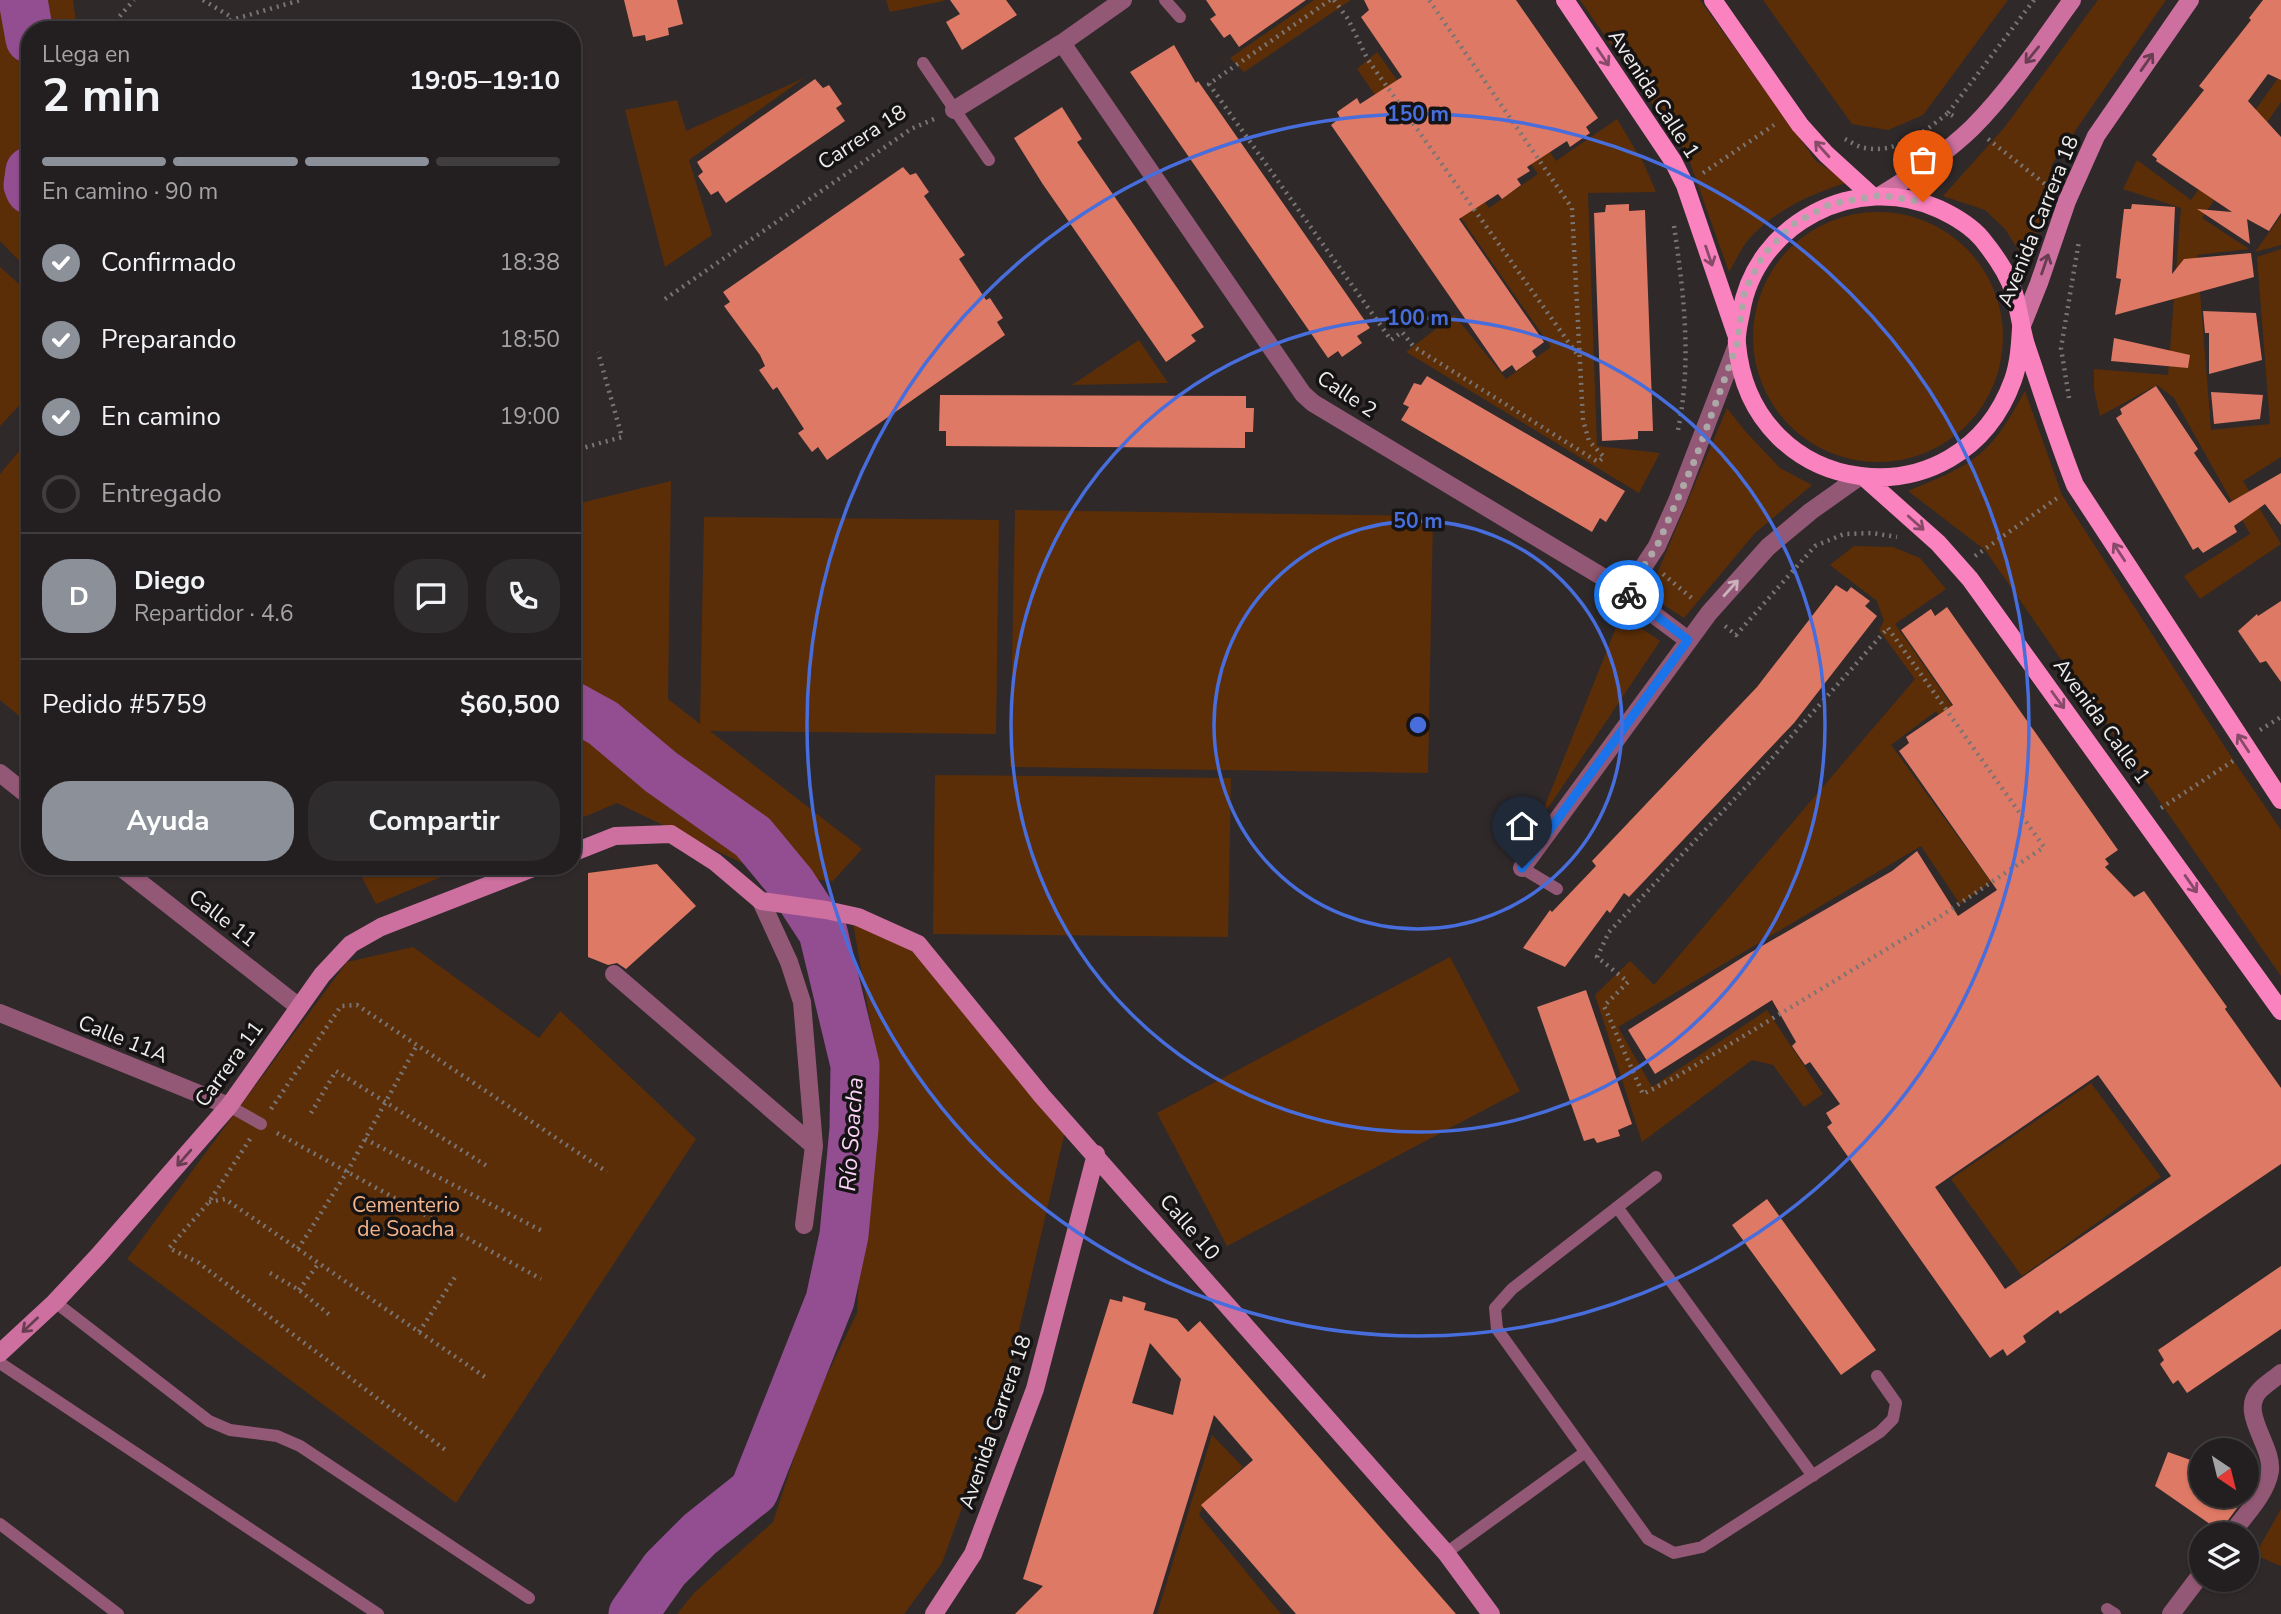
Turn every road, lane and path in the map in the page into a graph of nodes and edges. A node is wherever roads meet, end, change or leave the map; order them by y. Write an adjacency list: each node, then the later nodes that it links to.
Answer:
1 (134, 0): 15 (path)
2 (203, 0): 14 (path)
3 (301, 0): 14 (path)
4 (1123, 0): 17 (street)
5 (1165, 0): 13 (lane)
6 (1332, 0): 30 (path); 30 (path)
7 (1429, 0): 30 (path)
8 (1565, 0): 23 (main road, Avenida Calle 1, one-way to 23)
9 (1713, 0): 20 (main road)
10 (2034, 0): 21 (path)
11 (2072, 0): 24 (street, one-way to 24)
12 (2190, 0): 27 (street, Avenida Carrera 18, one-way to 12)
13 (1180, 17)
14 (234, 19): 16 (path)
15 (120, 21)
16 (227, 21)
17 (1062, 43): 19 (street); 38 (street, Calle 2)
18 (922, 63): 19 (lane)
19 (954, 110): 22 (lane); 26 (path, Carrera 18)
20 (1792, 112): 23 (path); 24 (main road, one-way to 20)
21 (1948, 113)
22 (989, 160)
23 (1685, 185): 28 (main road, Avenida Calle 1, one-way to 28)
24 (1876, 195): 27 (main road); 28 (main road)
25 (1673, 220): 31 (path)
26 (665, 299)
27 (2021, 328): 33 (main road, Avenida Carrera 18); 34 (main road)
28 (1737, 341): 33 (main road); 36 (street)
29 (598, 352): 32 (path)
30 (1580, 358)
31 (1676, 437)
32 (581, 448)
33 (1862, 477): 37 (main road, Avenida Calle 1, one-way to 37); 39 (street, one-way to 33)
34 (2075, 485): 37 (path); 42 (main road, one-way to 34)
35 (1903, 538): 39 (path)
36 (1646, 562): 38 (street); 39 (path)
37 (1959, 566): 46 (main road, Avenida Calle 1, one-way to 46)
38 (1626, 593): 40 (street, Calle 2)
39 (1709, 613): 40 (street)
40 (1688, 640): 48 (street)
41 (2281, 717): 42 (path)
42 (2242, 741): 45 (main road, one-way to 42); 46 (path)
43 (1, 775): 44 (street)
44 (21, 790)
45 (2281, 800)
46 (2145, 819): 57 (main road, Avenida Calle 1, one-way to 57)
47 (581, 849): 52 (street)
48 (1522, 868): 51 (lane)
49 (130, 875): 56 (street, Calle 11)
50 (515, 875): 56 (street, Carrera 11)
51 (1557, 889)
52 (770, 903): 65 (street); 66 (street, Calle 10)
53 (1609, 932): 53 (path)
54 (614, 974): 65 (street)
55 (357, 1005): 59 (path)
56 (299, 1007): 61 (street, Carrera 11)
57 (2281, 1011)
58 (0, 1013): 61 (street, Calle 11A)
59 (417, 1045): 60 (path); 69 (path)
60 (385, 1101): 62 (path); 64 (path); 67 (path)
61 (229, 1106): 63 (lane); 82 (street, Carrera 11, one-way to 82)
62 (311, 1113)
63 (261, 1124): 68 (path)
64 (365, 1139): 68 (path); 74 (path)
65 (814, 1146): 73 (street)
66 (1096, 1154): 95 (street, Calle 10); 100 (street, Avenida Carrera 18)
67 (490, 1168)
68 (347, 1172): 76 (path); 80 (path)
69 (607, 1172)
70 (1656, 1177): 72 (lane)
71 (209, 1202): 76 (path)
72 (1617, 1207): 91 (lane); 92 (lane)
73 (804, 1225)
74 (544, 1232)
75 (169, 1248): 90 (path)
76 (298, 1249): 77 (path)
77 (319, 1264): 81 (path); 84 (path)
78 (270, 1273): 81 (path)
79 (457, 1274): 84 (path)
80 (541, 1279)
81 (299, 1290): 83 (path)
82 (55, 1302): 85 (street, Carrera 11, one-way to 85); 97 (lane)
83 (332, 1317)
84 (419, 1332): 89 (path)
85 (0, 1353)
86 (0, 1363): 99 (lane)
87 (2281, 1373): 93 (street)
88 (1877, 1376): 92 (lane)
89 (485, 1377)
90 (448, 1452)
91 (1584, 1454): 92 (lane); 95 (lane)
92 (1813, 1476)
93 (2240, 1522)
94 (0, 1524): 98 (lane)
95 (1446, 1553): 101 (street, Calle 10)
96 (2189, 1590): 102 (street)
97 (528, 1598)
98 (118, 1614)
99 (378, 1614)
100 (934, 1614)
101 (1490, 1614)
102 (2171, 1614)

